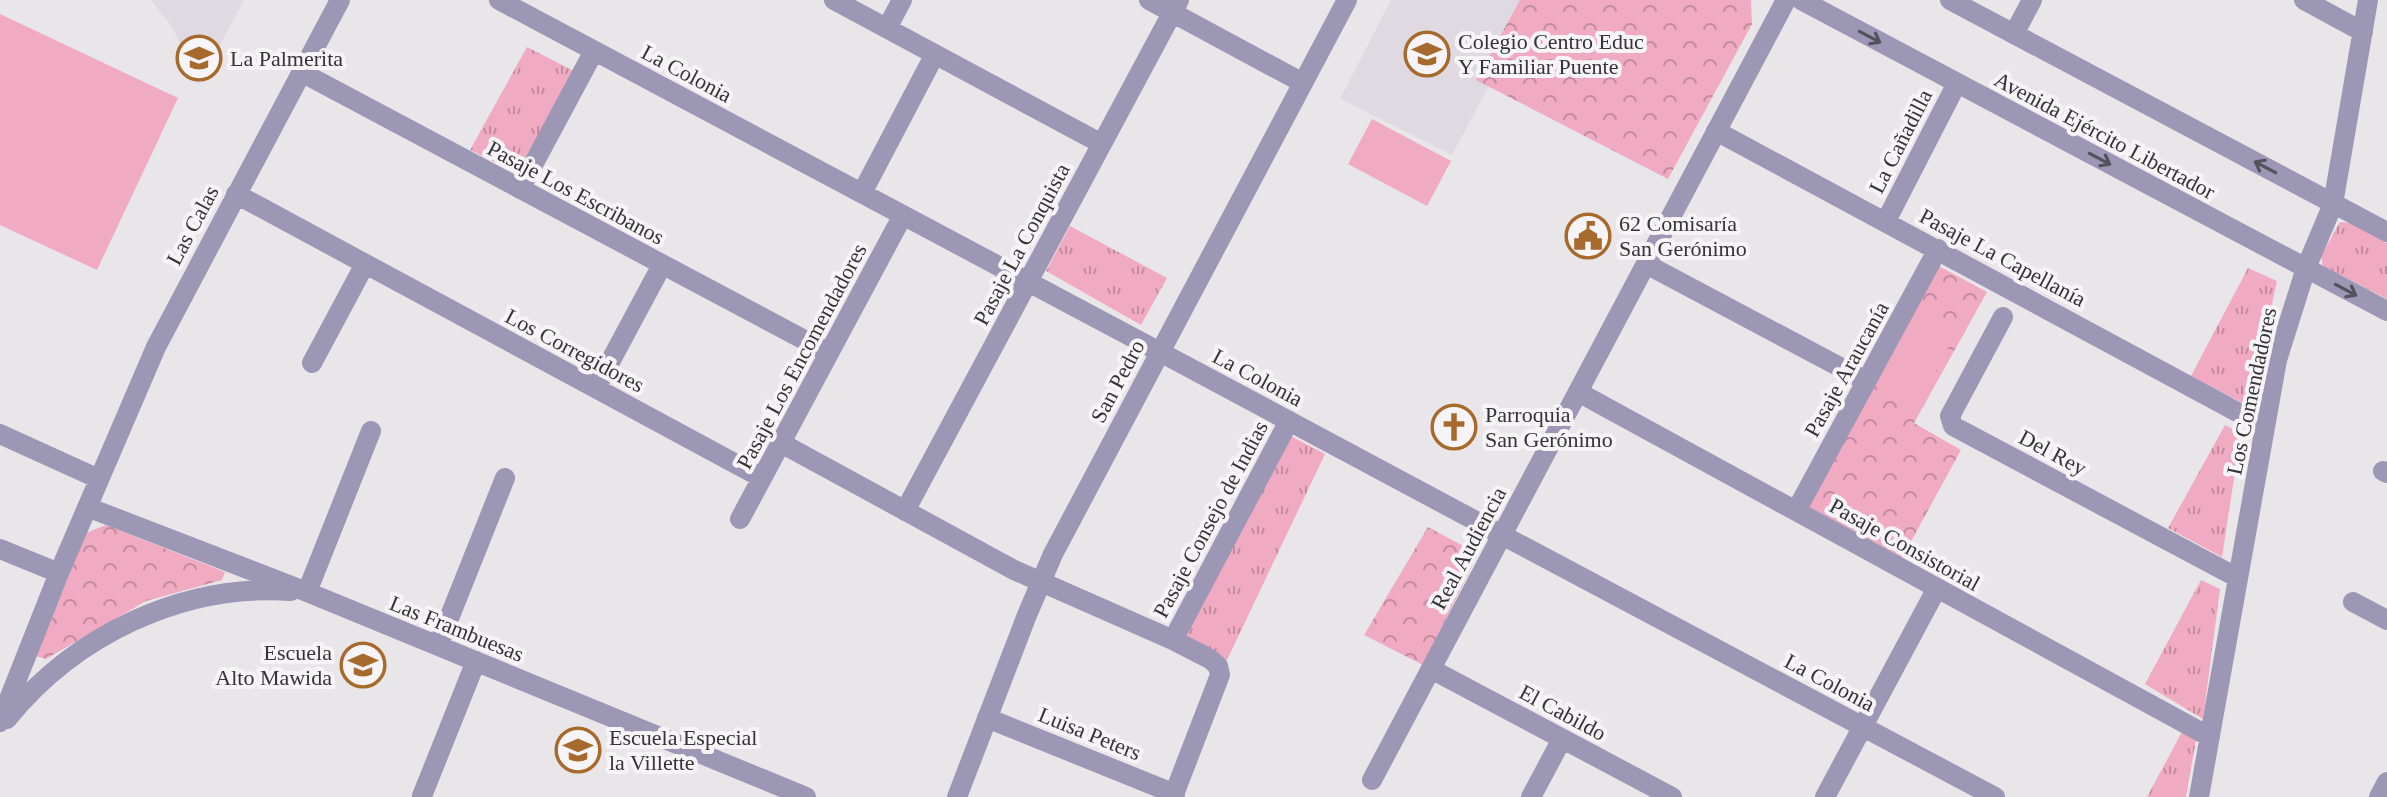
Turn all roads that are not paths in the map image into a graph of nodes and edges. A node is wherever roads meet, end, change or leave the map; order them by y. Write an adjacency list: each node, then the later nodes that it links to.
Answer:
1 (340, 0): 19 (street, Las Calas)
2 (834, 0): 14 (street)
3 (902, 0): 14 (street)
4 (1149, 0): 13 (street)
5 (1347, 0): 20 (street, San Pedro)
6 (1786, 0): 22 (street, Real Audiencia)
7 (1801, 0): 21 (street, Avenida Ejército Libertador, one-way to 21)
8 (1950, 0): 16 (street, Avenida Ejército Libertador)
9 (2032, 0): 16 (street)
10 (2304, 0): 15 (street)
11 (2368, 0): 15 (street, Los Comendadores)
12 (504, 1): 17 (street, La Colonia)
13 (1175, 6): 20 (street); 23 (street, Pasaje La Conquista)
14 (887, 28): 18 (street)
15 (2363, 32): 27 (street, Los Comendadores)
16 (2014, 34): 27 (street, Avenida Ejército Libertador, one-way to 16)
17 (594, 51): 24 (street); 25 (street, La Colonia)
18 (935, 54): 23 (street); 25 (street)
19 (301, 72): 24 (street, Pasaje Los Escribanos); 26 (street, Las Calas)
20 (1303, 83): 39 (street, San Pedro)
21 (1957, 83): 29 (street, La Cañadilla); 35 (street, Avenida Ejército Libertador, one-way to 35)
22 (1716, 131): 29 (street, Pasaje La Capellanía); 33 (street, Real Audiencia)
23 (1102, 144): 36 (street, Pasaje La Conquista)
24 (520, 189): 34 (street, Pasaje Los Escribanos)
25 (862, 193): 28 (street, La Colonia)
26 (236, 194): 32 (street, Los Corregidores); 52 (street, Las Calas)
27 (2333, 204): 30 (street, Avenida Ejército Libertador); 35 (street, Los Comendadores)
28 (903, 215): 36 (street, La Colonia); 40 (street, Pasaje Los Encomendadores)
29 (1886, 221): 31 (street, Pasaje La Capellanía)
30 (2387, 232)
31 (1938, 249): 42 (street, Pasaje Araucanía); 46 (street, Pasaje La Capellanía)
32 (365, 264): 41 (street); 43 (street, Los Corregidores)
33 (1646, 264): 42 (street); 44 (street, Real Audiencia)
34 (662, 265): 40 (street, Pasaje Los Escribanos); 43 (street)
35 (2306, 268): 37 (street, Avenida Ejército Libertador, one-way to 37); 46 (street, Los Comendadores)
36 (1028, 282): 39 (street, La Colonia); 54 (street, Pasaje La Conquista)
37 (2387, 311)
38 (2003, 317): 60 (street, Del Rey)
39 (1160, 352): 45 (street, La Colonia); 61 (street, San Pedro)
40 (829, 353): 49 (street, Pasaje Los Encomendadores)
41 (312, 363)
42 (1866, 381): 55 (street, Pasaje Araucanía)
43 (596, 388): 51 (street, Los Corregidores)
44 (1578, 392): 55 (street, Pasaje Consistorial); 57 (street, Real Audiencia)
45 (1289, 421): 57 (street, La Colonia); 66 (street, Pasaje Consejo de Indias)
46 (2265, 427): 60 (street, Los Comendadores)
47 (371, 431): 63 (street)
48 (0, 434): 52 (street)
49 (781, 443): 51 (street, Pasaje Los Encomendadores); 54 (street)
50 (505, 478): 67 (street)
51 (762, 478): 56 (street, Pasaje Los Encomendadores)
52 (99, 479): 53 (street, Las Calas)
53 (87, 507): 59 (street, Las Calas); 63 (street, Las Frambuesas)
54 (905, 511): 61 (street)
55 (1796, 511): 62 (street, Pasaje Consistorial)
56 (740, 519)
57 (1502, 535): 69 (street, Real Audiencia); 72 (street, La Colonia)
58 (0, 549): 59 (street)
59 (59, 573): 71 (street, Las Calas)
60 (2238, 578): 73 (street, Los Comendadores)
61 (1041, 581): 66 (street); 70 (street, San Pedro)
62 (1937, 588): 72 (street); 73 (street, Pasaje Consistorial)
63 (307, 592): 67 (street, Las Frambuesas); 71 (street, Las Calas)
64 (2353, 602): 65 (street)
65 (2387, 620)
66 (1173, 640): 78 (street, Pasaje Consejo de Indias)
67 (438, 646): 68 (street, Las Frambuesas)
68 (476, 661): 77 (street, Las Frambuesas); 79 (street)
69 (1431, 669): 74 (street, El Cabildo); 75 (street, Real Audiencia)
70 (987, 718): 78 (street, Luisa Peters); 80 (street, San Pedro)
71 (0, 725)
72 (1863, 726): 83 (street); 84 (street, La Colonia)
73 (2210, 737): 85 (street, Los Comendadores)
74 (1562, 739): 81 (street); 82 (street, El Cabildo)
75 (1372, 780)
76 (2387, 782): 86 (street)
77 (796, 795)
78 (1174, 795)
79 (422, 796)
80 (957, 797)
81 (1531, 797)
82 (1672, 797)
83 (1825, 797)
84 (1995, 797)
85 (2199, 797)
86 (2379, 797)

